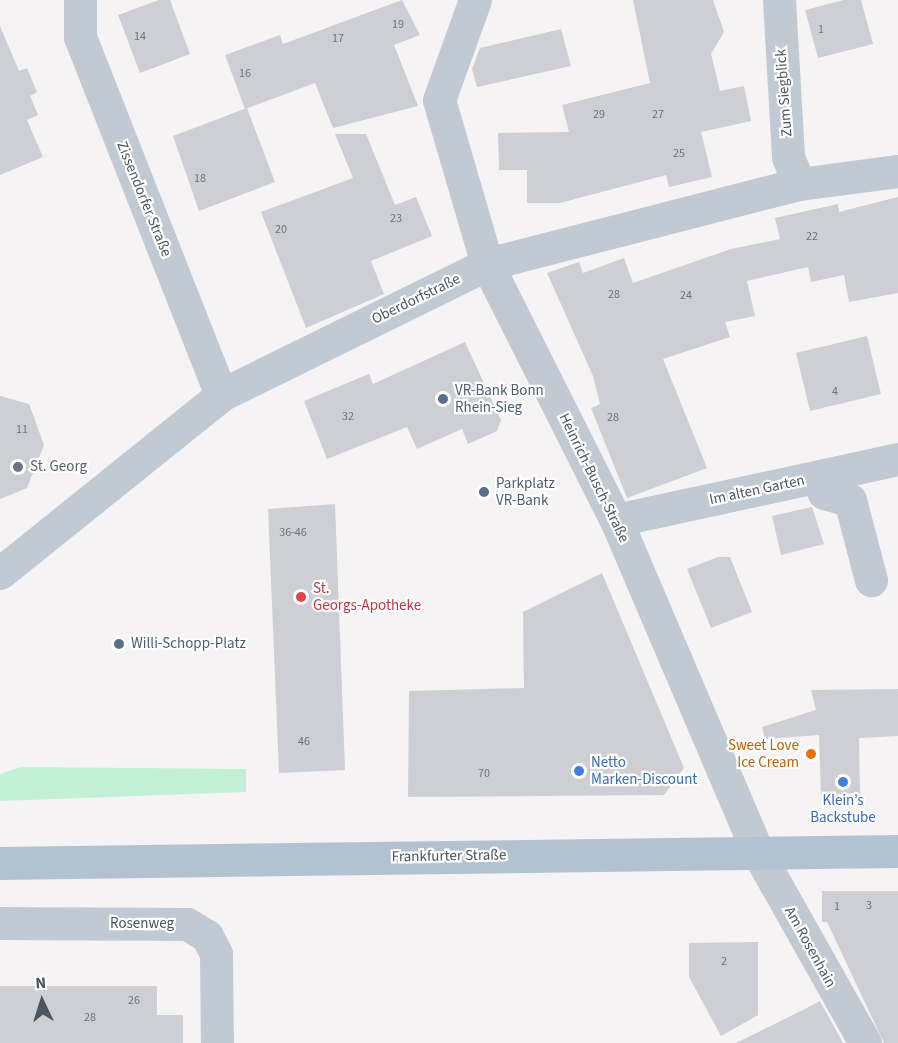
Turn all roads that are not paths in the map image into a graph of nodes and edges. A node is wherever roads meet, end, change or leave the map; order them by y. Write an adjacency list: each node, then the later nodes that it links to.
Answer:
1 (80, 0): 7 (street, Zissendorfer Straße)
2 (475, 0): 6 (street, Heinrich-Busch-Straße)
3 (779, 0): 5 (street, Zum Siegblick)
4 (898, 171): 5 (street, Oberdorfstraße)
5 (799, 183): 6 (street, Oberdorfstraße)
6 (487, 264): 7 (street, Oberdorfstraße); 10 (street, Heinrich-Busch-Straße)
7 (221, 395): 11 (street, Oberdorfstraße)
8 (898, 459): 9 (street, Im alten Garten)
9 (820, 476): 10 (street, Im alten Garten); 12 (street)
10 (616, 520): 13 (street, Heinrich-Busch-Straße)
11 (0, 573)
12 (871, 580)
13 (757, 851): 14 (main road, Frankfurter Straße); 15 (main road, Frankfurter Straße); 18 (street, Am Rosenhain)
14 (898, 851)
15 (0, 863)
16 (0, 923): 17 (street, Rosenweg)
17 (217, 1043)
18 (864, 1043)

